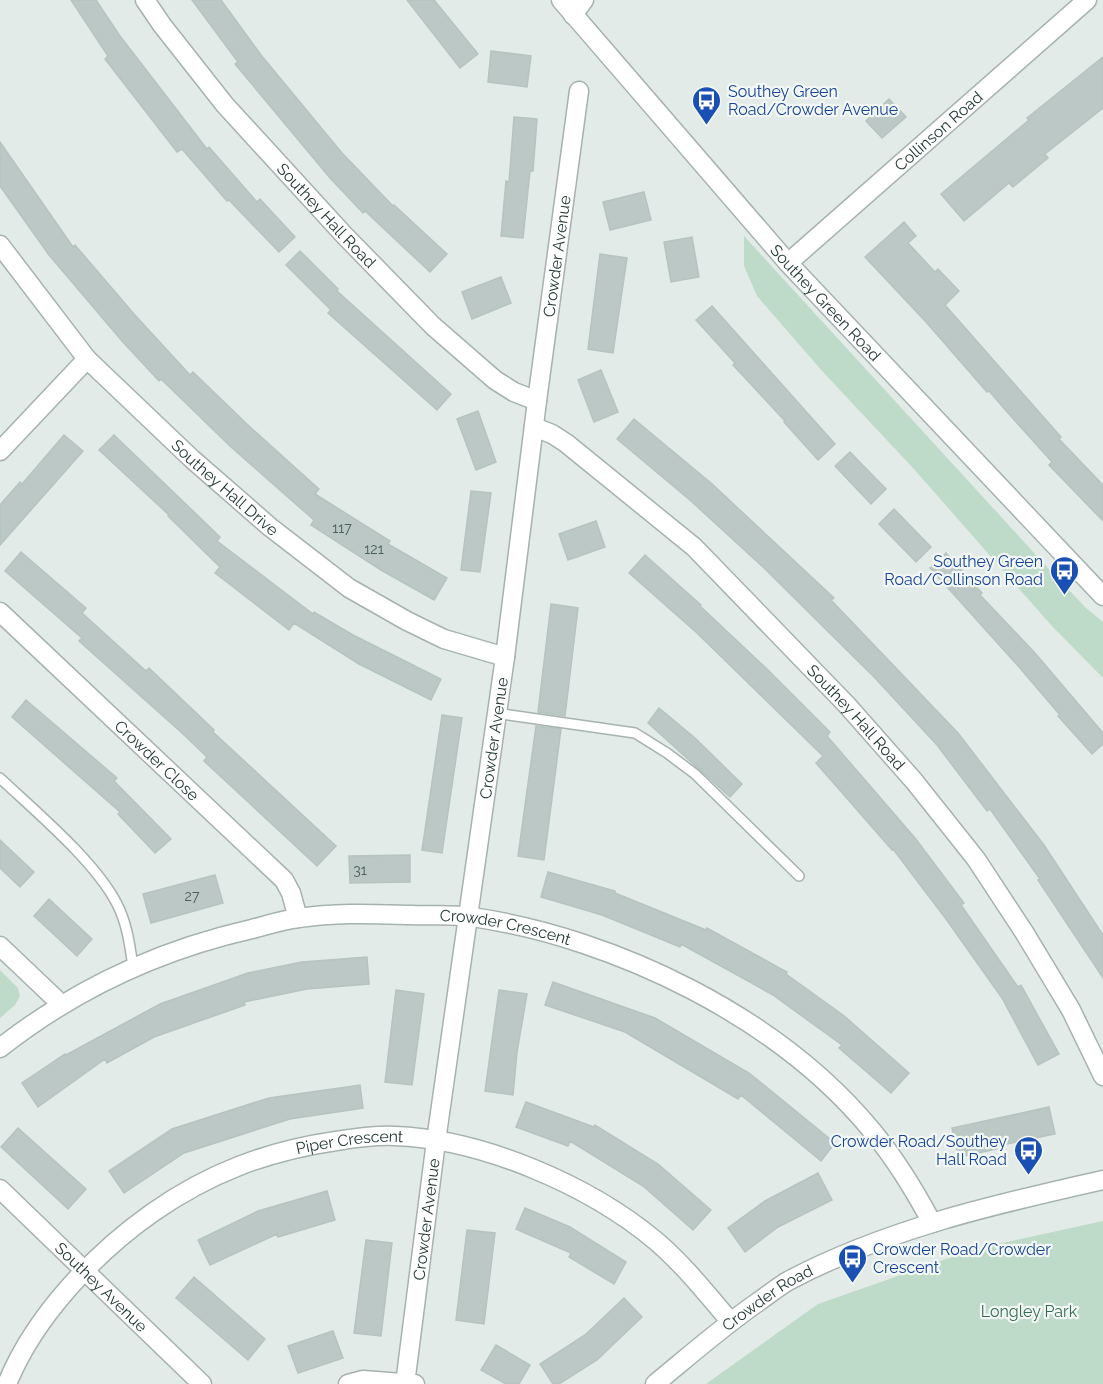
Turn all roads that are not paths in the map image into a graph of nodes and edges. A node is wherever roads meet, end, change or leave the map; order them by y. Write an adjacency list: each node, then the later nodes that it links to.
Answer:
1 (145, 0): 10 (street, Southey Hall Road)
2 (561, 0): 5 (street, Southey Green Road)
3 (584, 0): 5 (street)
4 (1087, 0): 8 (street, Collinson Road)
5 (573, 15): 8 (street, Southey Green Road)
6 (579, 91): 10 (street, Crowder Avenue)
7 (0, 245): 9 (street, Southey Hall Drive)
8 (788, 263): 13 (street, Southey Green Road)
9 (87, 359): 12 (street); 15 (street, Southey Hall Drive)
10 (537, 401): 11 (street, Crowder Avenue)
11 (534, 427): 15 (street, Crowder Avenue); 25 (street, Southey Hall Road)
12 (0, 451)
13 (1103, 596)
14 (0, 612): 20 (street, Crowder Close)
15 (505, 657): 16 (street, Crowder Avenue)
16 (495, 713): 18 (lane); 19 (street, Crowder Avenue)
17 (0, 778): 22 (lane)
18 (799, 876)
19 (469, 916): 20 (street, Crowder Crescent); 26 (street, Crowder Avenue); 29 (street, Crowder Crescent)
20 (298, 918): 22 (street, Crowder Crescent)
21 (0, 946): 23 (street)
22 (133, 967): 23 (street, Crowder Crescent)
23 (61, 1004): 24 (street, Crowder Crescent)
24 (0, 1048)
25 (1103, 1076)
26 (436, 1141): 30 (street, Piper Crescent); 31 (street, Piper Crescent); 35 (street, Crowder Avenue)
27 (1103, 1180): 29 (street, Crowder Road)
28 (0, 1189): 30 (street, Southey Avenue)
29 (932, 1223): 31 (street, Crowder Road)
30 (85, 1271): 32 (street, Piper Crescent); 33 (street, Southey Avenue)
31 (730, 1321): 36 (street, Crowder Road)
32 (7, 1384)
33 (202, 1384)
34 (348, 1384): 35 (street)
35 (408, 1384)
36 (655, 1384)

